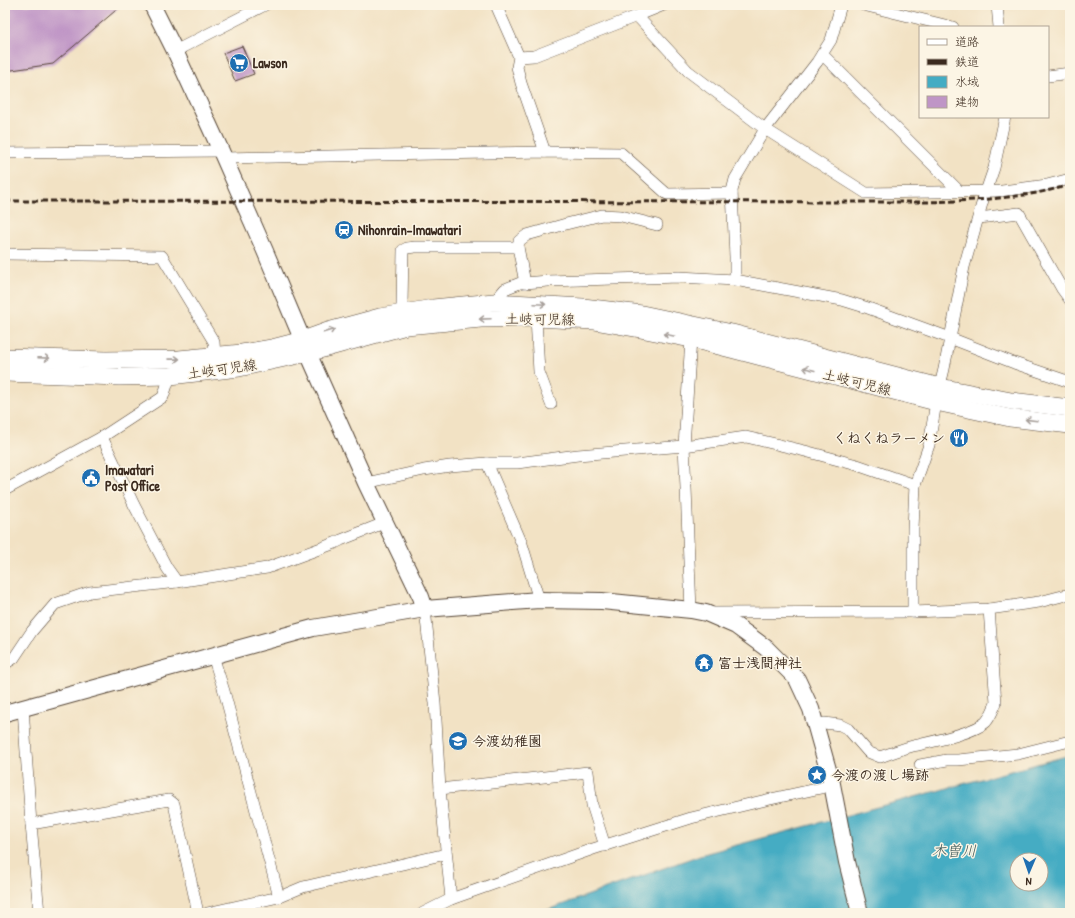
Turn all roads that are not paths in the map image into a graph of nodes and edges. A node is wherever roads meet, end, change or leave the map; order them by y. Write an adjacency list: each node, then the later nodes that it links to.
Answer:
1 (152, 5): 11 (street)
2 (265, 5): 11 (street)
3 (496, 5): 13 (street)
4 (664, 5): 8 (street)
5 (841, 5): 12 (street)
6 (863, 5): 9 (street)
7 (997, 5): 10 (street)
8 (637, 16): 13 (street); 17 (street)
9 (949, 26)
10 (999, 26)
11 (175, 51): 20 (street)
12 (822, 54): 17 (street); 22 (street)
13 (519, 57): 18 (street)
14 (1070, 73): 15 (street)
15 (1049, 76)
16 (1005, 118): 23 (street)
17 (764, 129): 22 (street); 24 (street)
18 (546, 152): 20 (street); 24 (street)
19 (5, 153): 20 (street)
20 (223, 154): 37 (street)
21 (1070, 179): 23 (street)
22 (959, 191): 23 (street)
23 (986, 191): 25 (street)
24 (732, 193): 29 (street)
25 (978, 218): 31 (street); 35 (street)
26 (657, 225): 27 (street)
27 (518, 247): 30 (street); 33 (street)
28 (5, 254): 38 (street)
29 (735, 280): 30 (street); 35 (street)
30 (525, 283): 32 (street)
31 (1070, 300)
32 (494, 302): 33 (main road, 土岐可児線); 43 (main road, 土岐可児線, one-way to 43)
33 (405, 313): 37 (main road, 土岐可児線, one-way to 33)
34 (536, 318): 36 (main road, 土岐可児線, one-way to 34); 37 (main road, 土岐可児線, one-way to 37); 44 (street)
35 (950, 338): 42 (street); 43 (street)
36 (691, 339): 43 (main road, 土岐可児線, one-way to 36); 48 (street)
37 (305, 347): 38 (main road, 土岐可児線); 41 (main road, 土岐可児線); 50 (street)
38 (215, 356): 39 (main road, 土岐可児線, one-way to 38)
39 (5, 357)
40 (5, 373): 41 (main road, 土岐可児線)
41 (170, 376): 47 (street)
42 (1070, 382)
43 (938, 394): 45 (main road, 土岐可児線); 46 (main road, 土岐可児線, one-way to 43); 51 (street)
44 (551, 404)
45 (1070, 408)
46 (1070, 425)
47 (102, 438): 52 (street); 54 (street)
48 (684, 446): 49 (street); 51 (street); 59 (street)
49 (487, 463): 50 (street); 56 (street)
50 (366, 483): 53 (street)
51 (915, 485): 60 (street)
52 (6, 488)
53 (384, 523): 54 (street); 57 (street)
54 (177, 582): 62 (street)
55 (1070, 594): 58 (street)
56 (539, 600): 57 (street); 59 (street)
57 (425, 609): 61 (street); 68 (street)
58 (989, 609): 60 (street); 65 (street)
59 (699, 611): 60 (street); 65 (street)
60 (913, 612)
61 (213, 656): 63 (street); 73 (street)
62 (5, 664)
63 (23, 708): 64 (street); 70 (street)
64 (5, 713)
65 (816, 725): 69 (street)
66 (1070, 741): 67 (street)
67 (920, 765)
68 (440, 789): 71 (street); 72 (street)
69 (833, 792): 71 (street); 79 (street)
70 (31, 824): 75 (street); 76 (street)
71 (605, 846): 74 (street)
72 (446, 854): 73 (street); 74 (street)
73 (279, 897): 77 (street)
74 (451, 899): 78 (street)
75 (39, 913)
76 (198, 913)
77 (207, 913)
78 (423, 913)
79 (860, 913)

